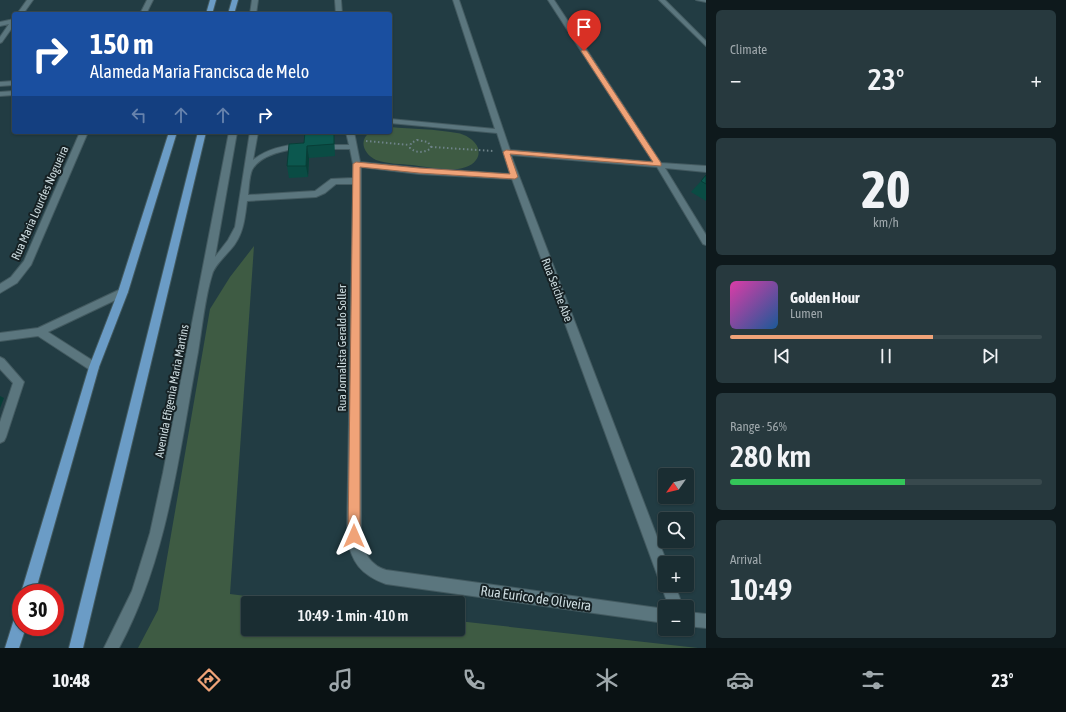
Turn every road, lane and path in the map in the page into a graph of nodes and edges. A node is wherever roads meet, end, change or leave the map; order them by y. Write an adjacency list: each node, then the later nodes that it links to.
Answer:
1 (30, 0): 12 (street)
2 (150, 0): 13 (street)
3 (213, 0): 14 (main road)
4 (235, 0): 15 (main road)
5 (255, 0): 16 (street)
6 (338, 0): 17 (street)
7 (456, 0): 28 (street, Rua Seiche Abe)
8 (551, 0): 39 (street)
9 (662, 0): 22 (street)
10 (699, 0): 11 (street)
11 (706, 0)
12 (21, 12)
13 (144, 12)
14 (210, 12)
15 (232, 12)
16 (253, 12)
17 (339, 12)
18 (12, 21): 19 (street)
19 (0, 24)
20 (12, 24): 21 (street)
21 (0, 41)
22 (706, 44)
23 (12, 83): 24 (street)
24 (0, 84)
25 (12, 93): 26 (street)
26 (0, 94)
27 (392, 121): 28 (street)
28 (498, 131): 37 (street, Rua Seiche Abe)
29 (83, 134): 47 (street, Rua Maria Lourdes Nogueira)
30 (172, 134): 48 (main road)
31 (202, 134): 62 (main road)
32 (233, 134): 46 (street, Avenida Efigenia Maria Martins)
33 (254, 134): 40 (street)
34 (352, 139): 35 (path); 38 (street, Rua Jornalista Geraldo Soller); 40 (street)
35 (410, 145): 36 (path); 36 (path)
36 (431, 147): 37 (path)
37 (506, 152): 39 (street); 42 (street, Rua Seiche Abe)
38 (356, 164): 42 (street); 43 (street, Rua Jornalista Geraldo Soller)
39 (658, 165): 41 (street); 45 (street)
40 (248, 169): 44 (street)
41 (706, 169)
42 (515, 177): 54 (street, Rua Seiche Abe)
43 (356, 181): 44 (street); 55 (street, Rua Jornalista Geraldo Soller)
44 (244, 198): 46 (street)
45 (706, 242)
46 (208, 272): 63 (street, Avenida Efigenia Maria Martins)
47 (0, 289)
48 (123, 292): 49 (street); 52 (main road)
49 (39, 332): 50 (street); 52 (street)
50 (0, 337)
51 (0, 362): 53 (street)
52 (94, 367): 56 (main road)
53 (0, 437)
54 (658, 558)
55 (364, 562): 57 (street, Rua Eurico de Oliveira)
56 (31, 584)
57 (658, 615)
58 (694, 620): 59 (street)
59 (706, 621)
60 (16, 636): 61 (main road)
61 (12, 648)
62 (76, 648)
63 (111, 648)

